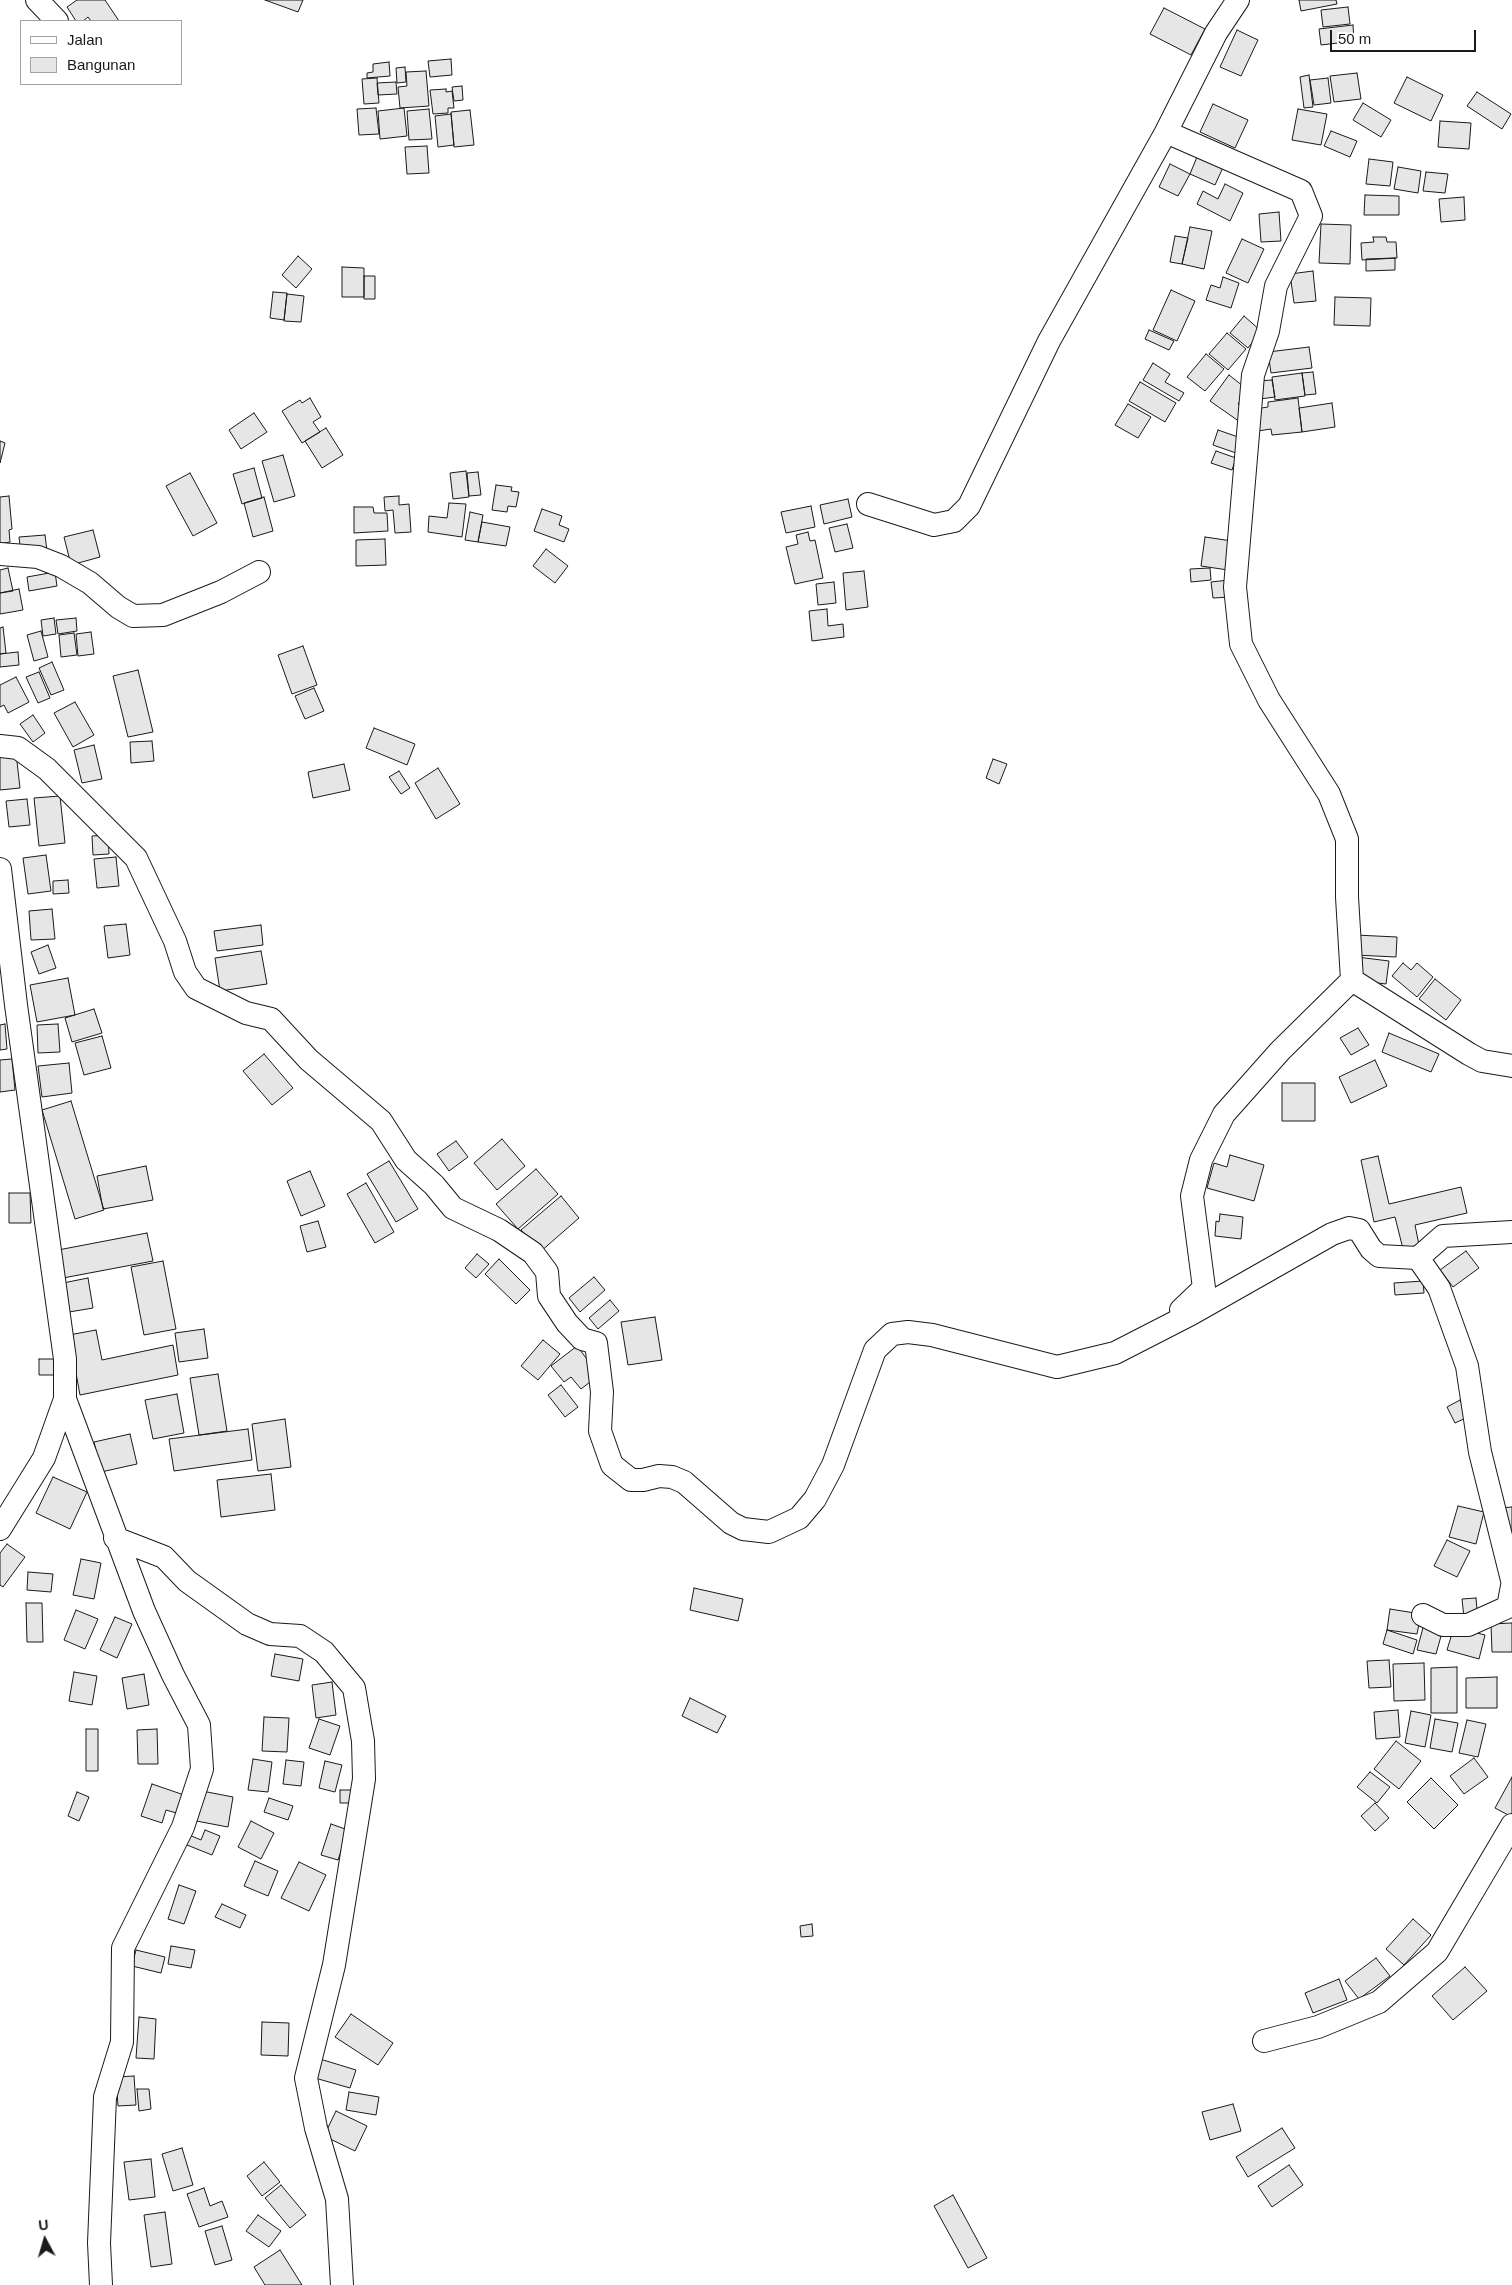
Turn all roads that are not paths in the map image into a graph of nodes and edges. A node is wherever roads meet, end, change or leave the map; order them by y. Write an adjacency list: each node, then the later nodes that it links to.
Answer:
1 (37, 0): 3 (street)
2 (1238, 0): 4 (street)
3 (56, 20)
4 (1166, 132): 5 (street); 10 (street)
5 (868, 504)
6 (0, 554): 7 (street)
7 (259, 572)
8 (0, 746): 16 (street)
9 (0, 869): 17 (street)
10 (1352, 980): 12 (street); 16 (street)
11 (1512, 1059): 12 (street)
12 (1482, 1061): 13 (street)
13 (1512, 1066)
14 (1512, 1232): 15 (street)
15 (1418, 1258): 16 (street); 20 (street)
16 (1160, 1330)
17 (65, 1399): 18 (street); 19 (street)
18 (0, 1529)
19 (115, 1538): 25 (street); 26 (street)
20 (1512, 1580)
21 (1512, 1586): 22 (street)
22 (1423, 1615)
23 (1512, 1825): 24 (street)
24 (1264, 2041)
25 (101, 2285)
26 (342, 2285)

